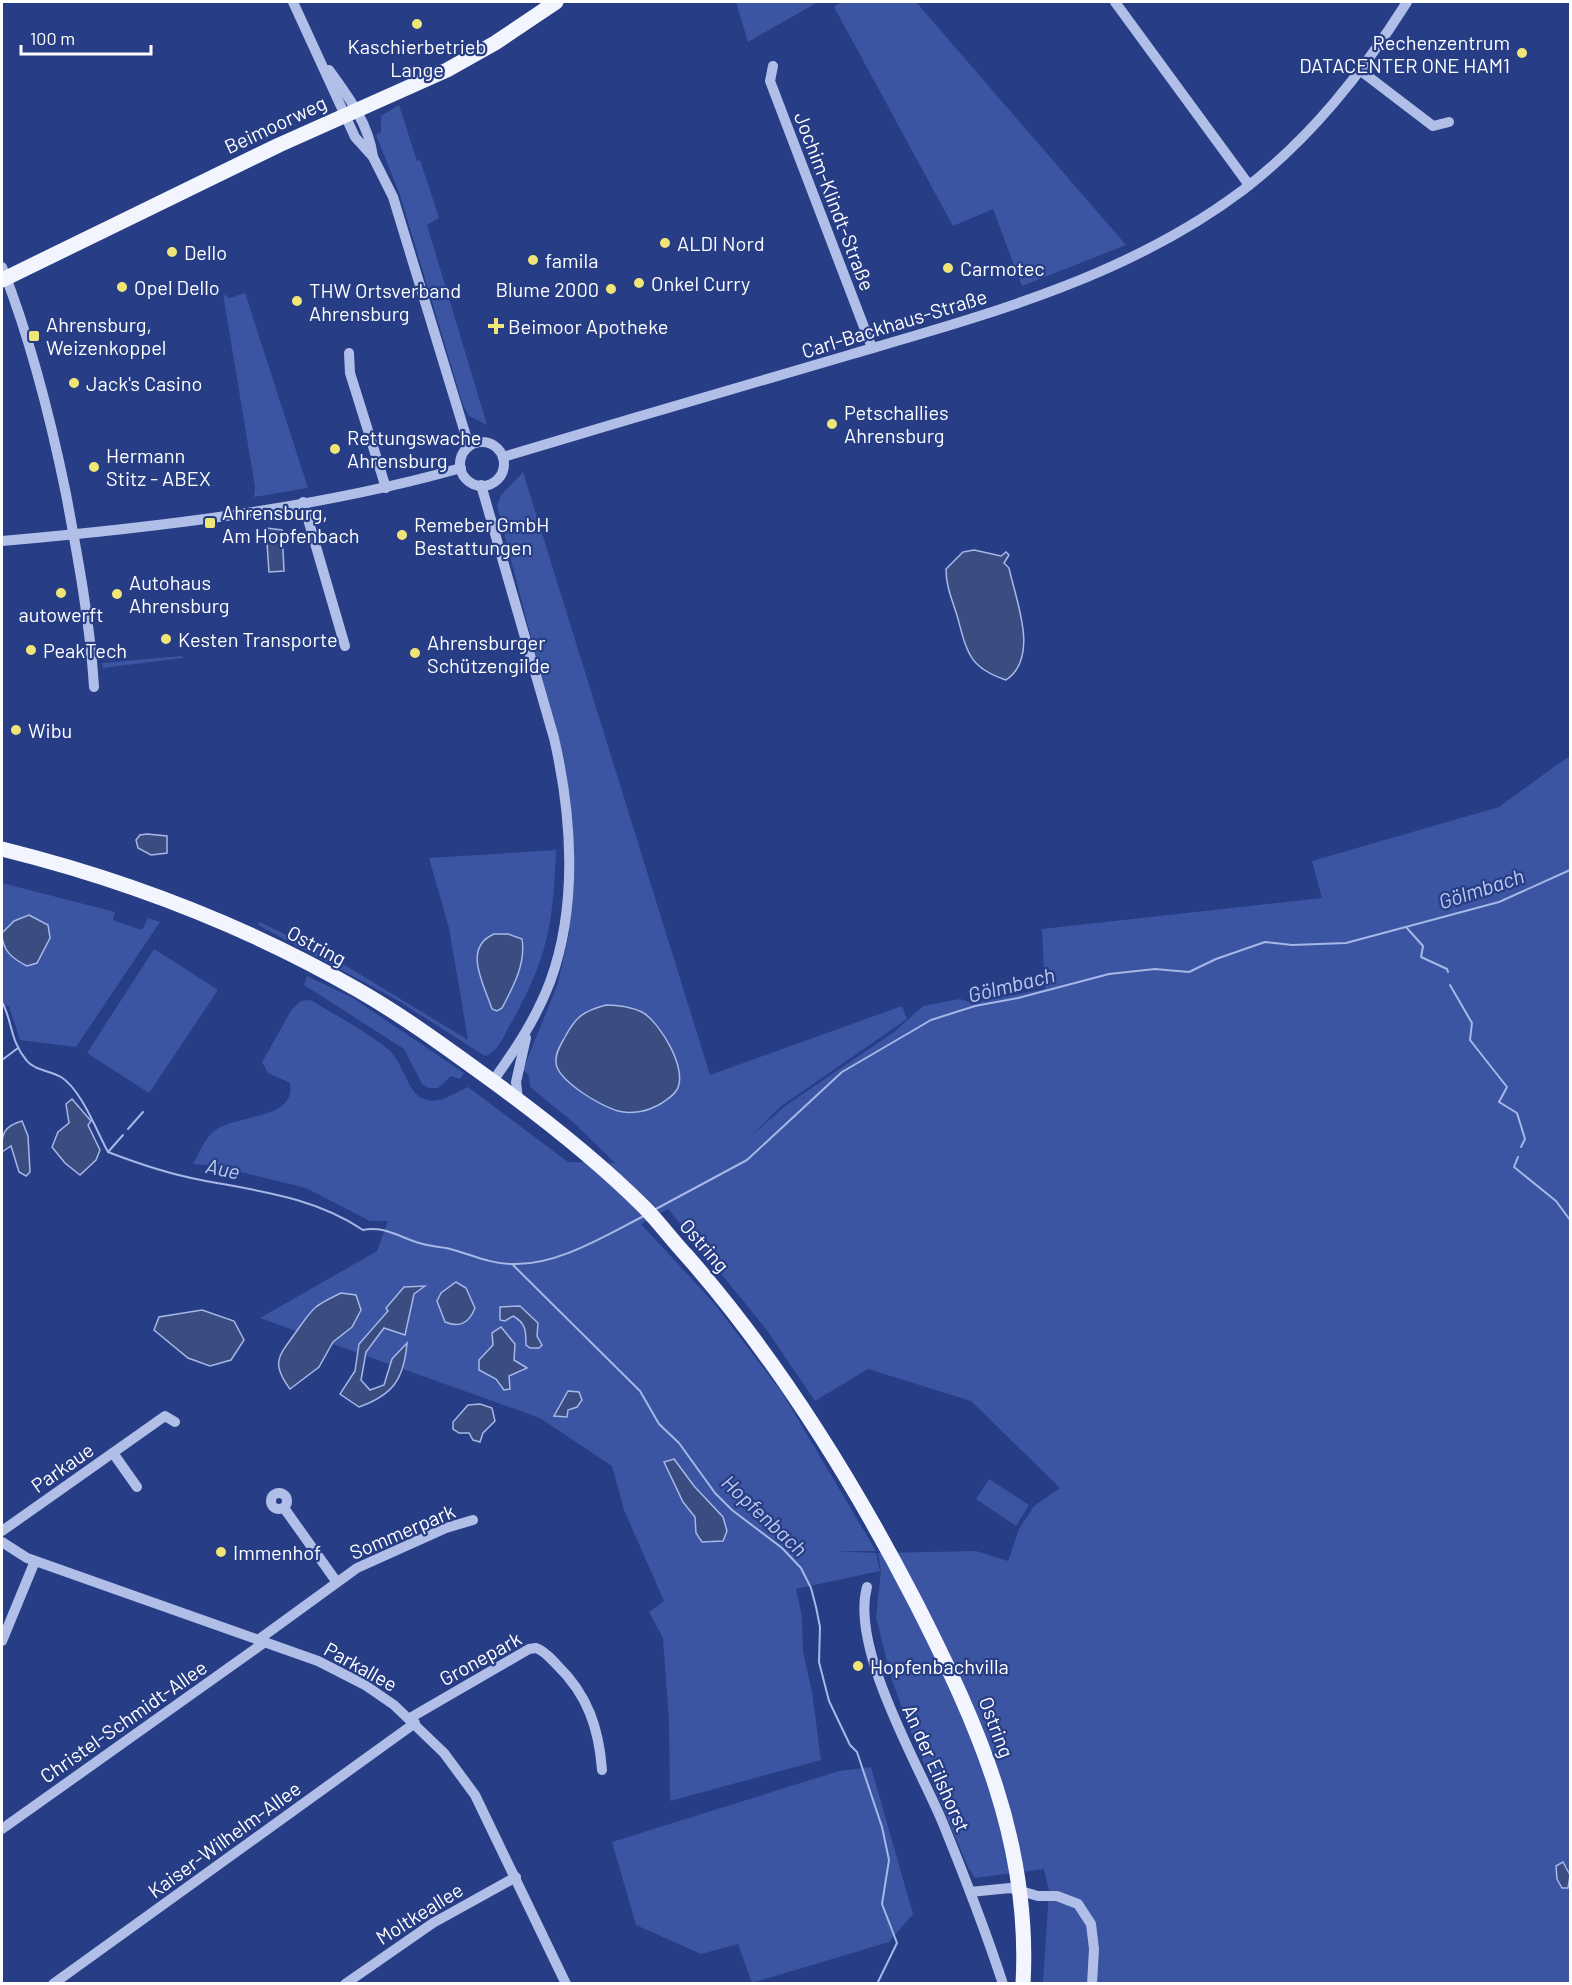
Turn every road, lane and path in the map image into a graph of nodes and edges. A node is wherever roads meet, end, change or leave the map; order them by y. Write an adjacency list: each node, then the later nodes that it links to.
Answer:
1 (293, 2): 7 (street)
2 (556, 2): 7 (main road, Beimoorweg)
3 (1115, 2): 9 (street)
4 (1407, 2): 6 (street, Carl-Backhaus-Straße)
5 (773, 66): 11 (street, Jochim-Klindt-Straße)
6 (1361, 70): 8 (street); 9 (street, Carl-Backhaus-Straße)
7 (350, 113): 10 (main road, Beimoorweg); 13 (street)
8 (1449, 122)
9 (1249, 185): 11 (street, Carl-Backhaus-Straße)
10 (3, 275): 19 (street)
11 (872, 348): 14 (street, Carl-Backhaus-Straße)
12 (349, 353): 17 (street)
13 (473, 445): 14 (street); 15 (street)
14 (503, 457): 16 (street)
15 (461, 468): 16 (street); 17 (street)
16 (486, 484): 24 (street)
17 (386, 488): 18 (street)
18 (303, 502): 19 (street); 21 (street)
19 (74, 534): 20 (street); 22 (street)
20 (2, 541)
21 (345, 646)
22 (94, 687)
23 (2, 849): 26 (main road, Ostring)
24 (528, 1029): 25 (street); 26 (street)
25 (518, 1068): 26 (street); 27 (street)
26 (493, 1082): 27 (main road, Ostring)
27 (518, 1099): 45 (main road, Ostring)
28 (175, 1422): 29 (street, Parkaue)
29 (113, 1453): 30 (street, Parkaue); 33 (street, Parkaue)
30 (137, 1486)
31 (284, 1508): 36 (street)
32 (473, 1520): 36 (street, Sommerpark)
33 (2, 1531)
34 (2, 1542): 35 (street, Parkallee)
35 (35, 1561): 38 (street); 39 (street, Parkallee)
36 (336, 1581): 39 (street, Sommerpark)
37 (867, 1587): 44 (street, An der Eilshorst)
38 (2, 1641)
39 (261, 1641): 40 (street, Parkallee); 42 (street, Christel-Schmidt-Allee)
40 (413, 1721): 41 (street, Gronepark); 43 (street, Parkallee); 46 (street, Kaiser-Wilhelm-Allee)
41 (602, 1770)
42 (2, 1829)
43 (516, 1877): 47 (street, Moltkeallee); 48 (street, Parkallee)
44 (970, 1892): 45 (street); 49 (street, An der Eilshorst)
45 (1020, 1892): 50 (main road, Ostring); 51 (street)
46 (53, 1983)
47 (345, 1983)
48 (566, 1983)
49 (1003, 1983)
50 (1023, 1983)
51 (1092, 1983)

